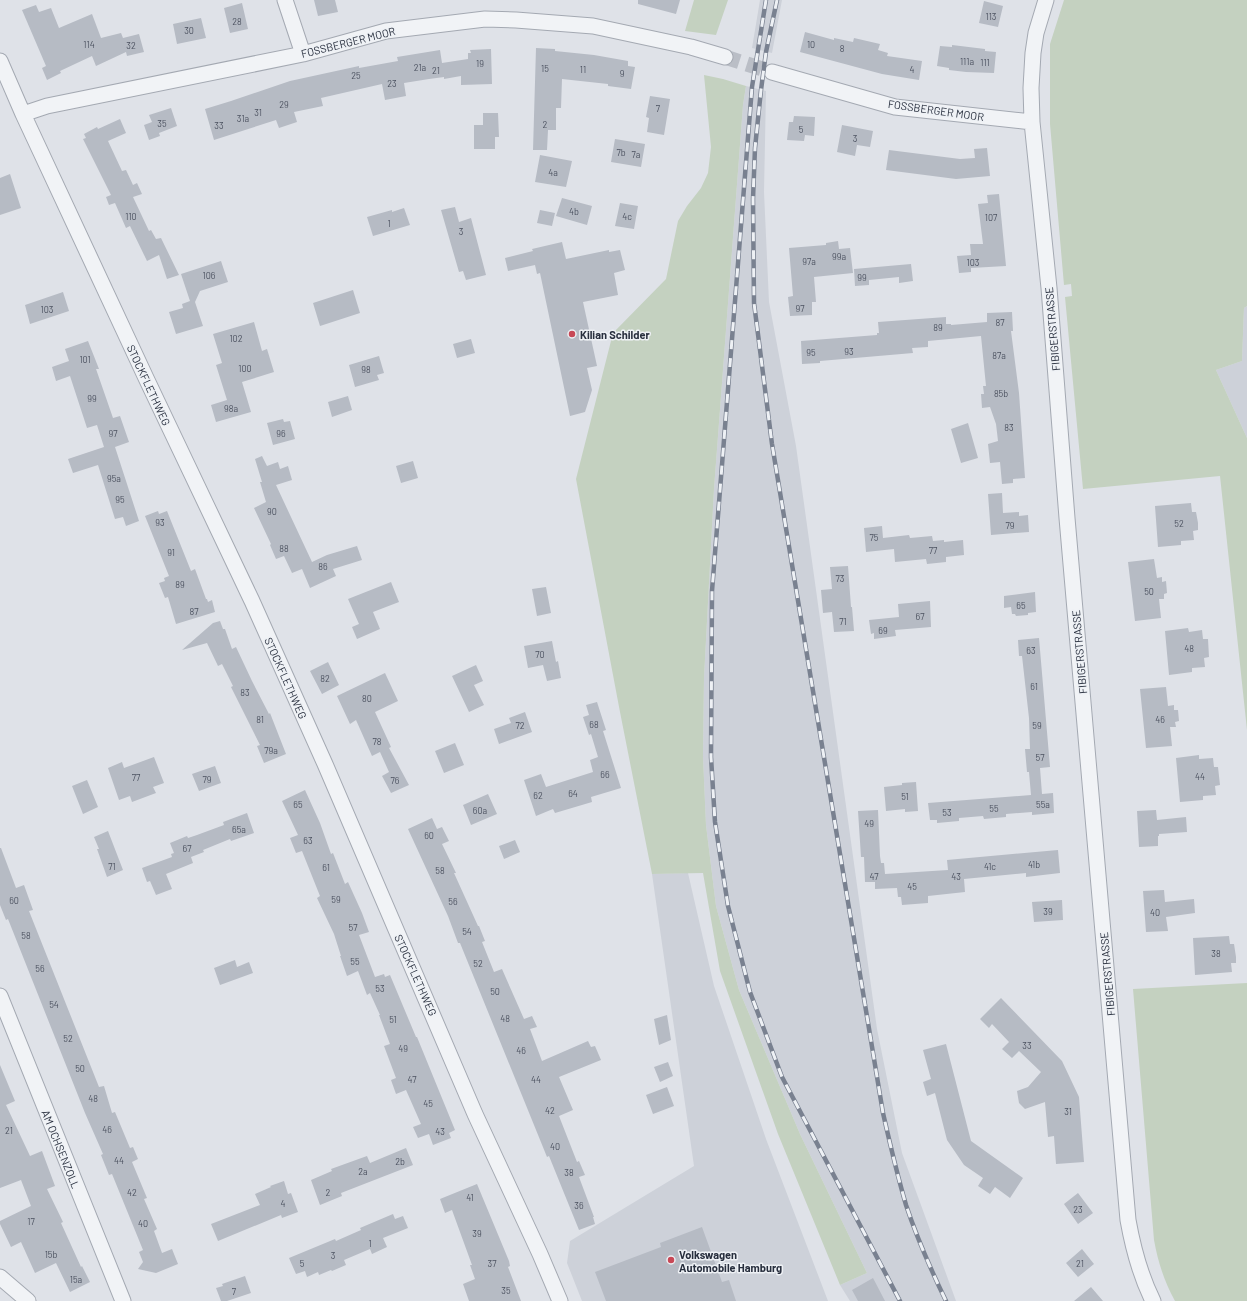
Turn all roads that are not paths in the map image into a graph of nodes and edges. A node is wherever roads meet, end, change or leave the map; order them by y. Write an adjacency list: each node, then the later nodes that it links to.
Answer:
1 (285, 0): 3 (street)
2 (1046, 0): 8 (street, FIBIGERSTRASSE)
3 (303, 54): 4 (street, FOSSBERGER MOOR); 7 (street, FOSSBERGER MOOR)
4 (725, 57)
5 (0, 61): 7 (street, STOCKFLETHWEG)
6 (772, 72): 8 (street, FOSSBERGER MOOR)
7 (23, 114): 13 (street, STOCKFLETHWEG)
8 (1032, 122): 14 (street, FIBIGERSTRASSE)
9 (0, 996): 12 (street, AM OCHSENZOLL)
10 (0, 1277): 11 (street)
11 (28, 1301)
12 (123, 1301)
13 (560, 1301)
14 (1153, 1301)

